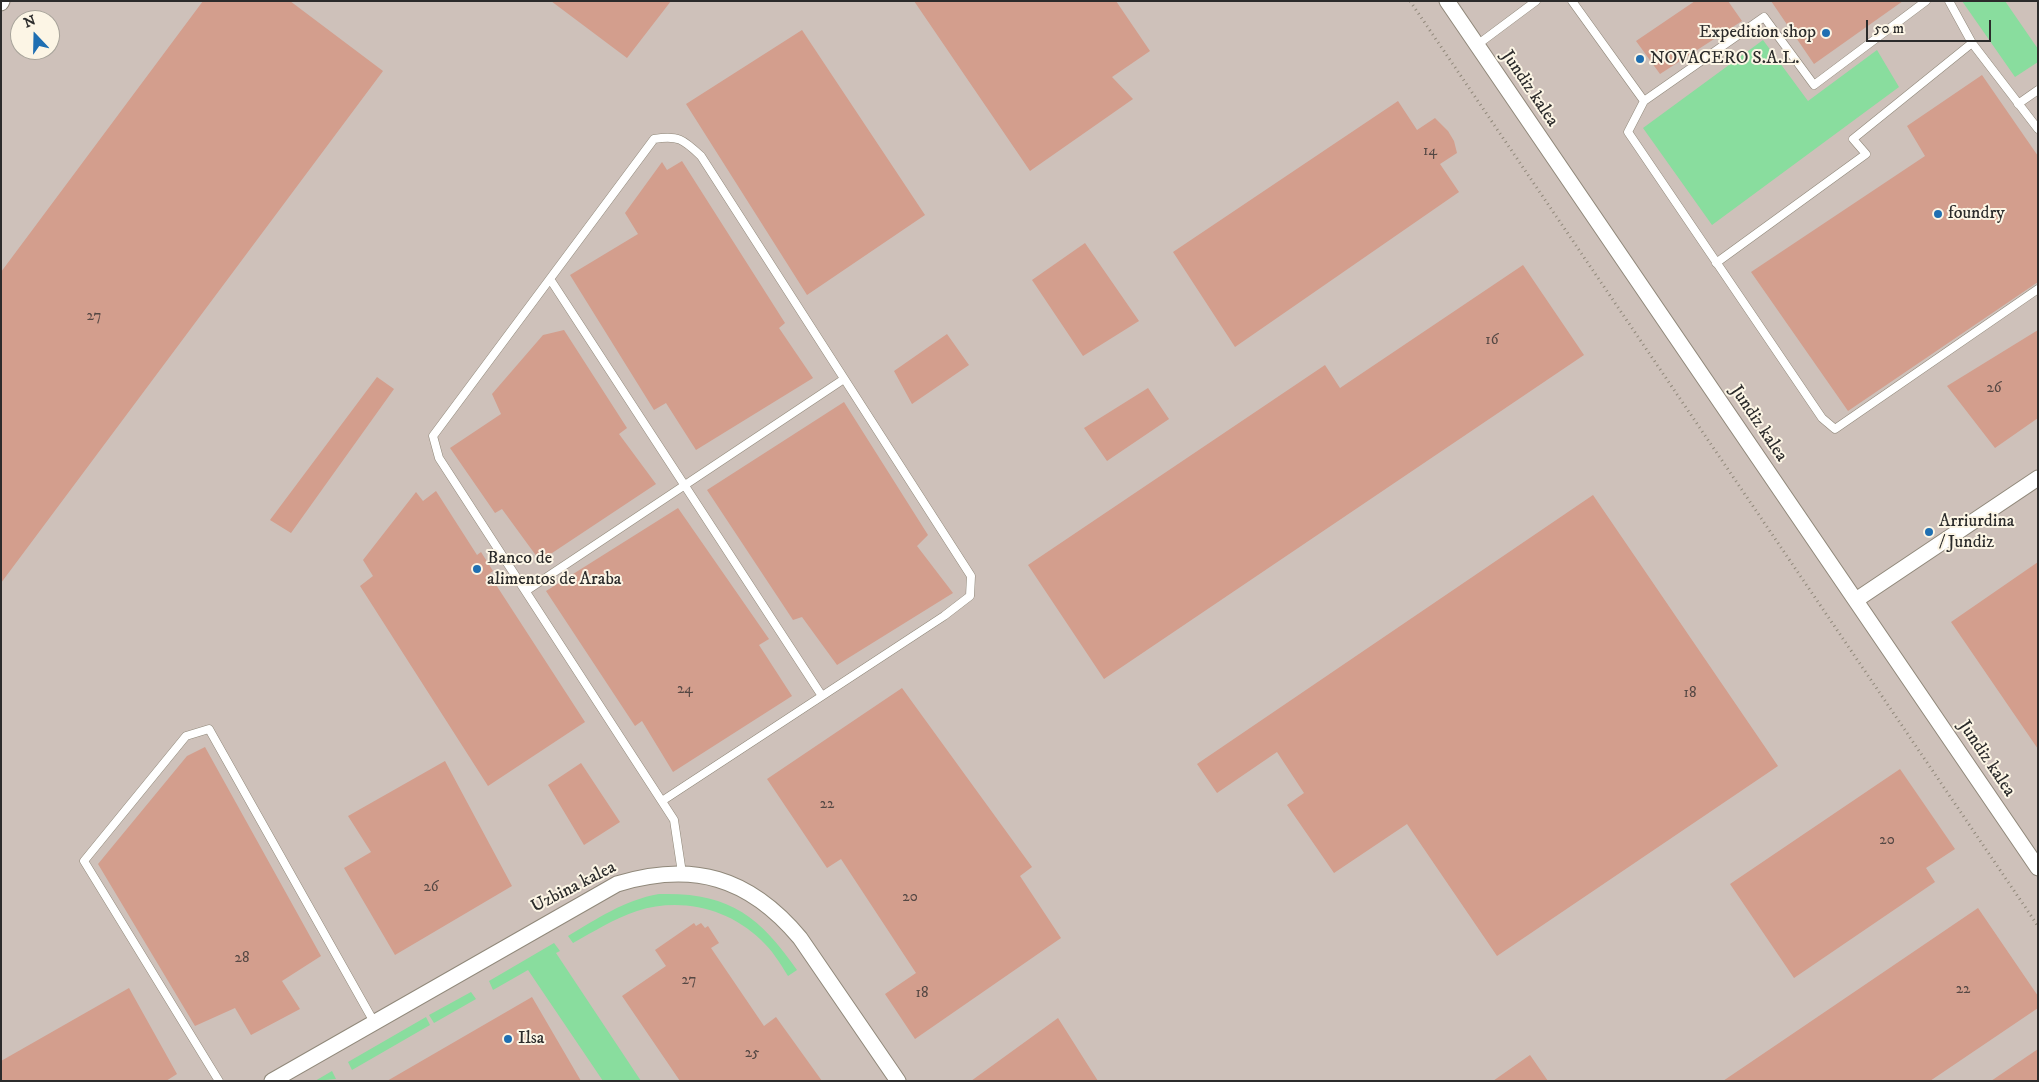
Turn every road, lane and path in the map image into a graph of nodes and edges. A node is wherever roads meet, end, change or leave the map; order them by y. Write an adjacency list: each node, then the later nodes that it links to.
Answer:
1 (1410, 1): 25 (path)
2 (1447, 1): 8 (street, Jundiz kalea)
3 (1536, 1): 8 (lane)
4 (1572, 1): 10 (lane)
5 (1926, 1): 10 (lane)
6 (1949, 1): 7 (lane)
7 (1972, 43): 11 (lane); 13 (lane)
8 (1476, 45): 20 (street, Jundiz kalea)
9 (2038, 90): 11 (lane)
10 (1644, 101): 13 (lane)
11 (2018, 104): 12 (lane)
12 (2038, 129)
13 (1716, 263): 15 (lane)
14 (550, 279): 16 (lane); 18 (lane); 19 (lane)
15 (2038, 289)
16 (844, 379): 18 (lane); 21 (lane)
17 (2038, 478): 20 (street)
18 (684, 485): 19 (lane); 21 (lane)
19 (526, 591): 22 (lane)
20 (1856, 600): 23 (street, Jundiz kalea)
21 (822, 696): 22 (lane)
22 (662, 801): 24 (lane)
23 (2038, 868)
24 (682, 873): 26 (street, Uzbina kalea); 29 (street, Uzbina kalea)
25 (2038, 926)
26 (374, 1022): 27 (lane); 28 (street, Uzbina kalea)
27 (219, 1081)
28 (272, 1081)
29 (898, 1081)

